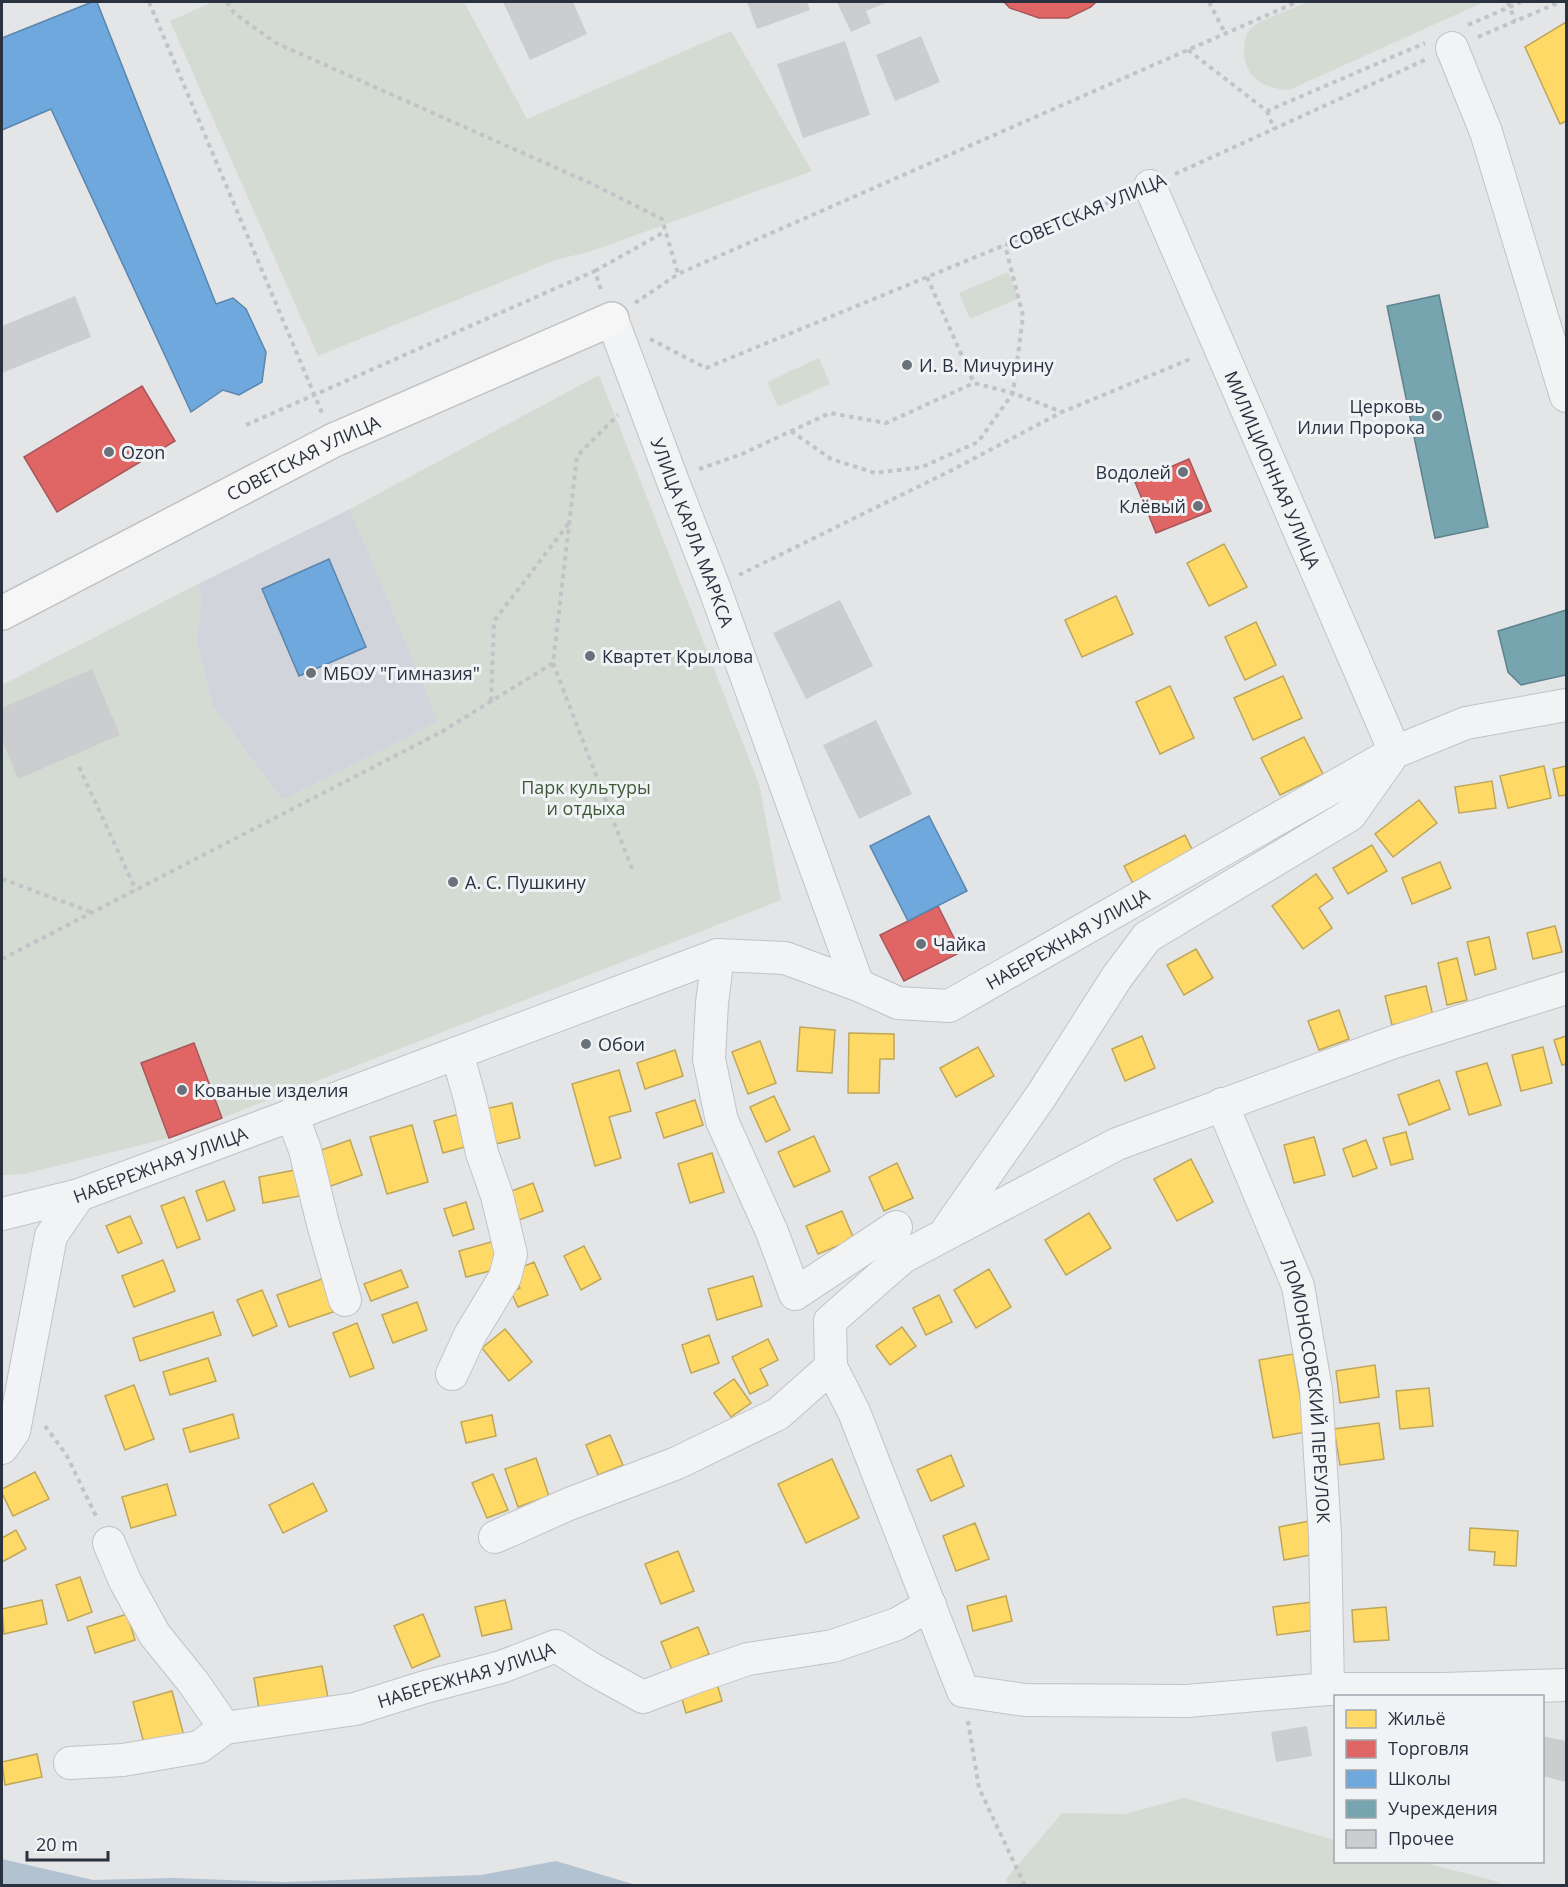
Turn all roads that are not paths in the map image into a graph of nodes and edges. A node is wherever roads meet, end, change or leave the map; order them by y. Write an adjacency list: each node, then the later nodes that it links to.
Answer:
1 (1445, 40): 4 (street)
2 (1150, 186): 7 (street, МИЛИЦИОННАЯ УЛИЦА)
3 (612, 319): 5 (main road, СОВЕТСКАЯ УЛИЦА); 9 (street, УЛИЦА КАРЛА МАРКСА)
4 (1566, 396)
5 (2, 613)
6 (1566, 705): 7 (street, НАБЕРЕЖНАЯ УЛИЦА)
7 (1395, 752): 9 (street, НАБЕРЕЖНАЯ УЛИЦА); 17 (street, НАБЕРЕЖНАЯ УЛИЦА)
8 (718, 955): 9 (street, НАБЕРЕЖНАЯ УЛИЦА); 11 (street, НАБЕРЕЖНАЯ УЛИЦА); 16 (street)
9 (858, 985)
10 (1566, 988): 12 (street, НАБЕРЕЖНАЯ УЛИЦА)
11 (457, 1053): 13 (street, НАБЕРЕЖНАЯ УЛИЦА); 20 (street)
12 (1222, 1104): 17 (street, НАБЕРЕЖНАЯ УЛИЦА); 26 (street, ЛОМОНОСОВСКИЙ ПЕРЕУЛОК)
13 (292, 1114): 14 (street, НАБЕРЕЖНАЯ УЛИЦА); 18 (street)
14 (79, 1194): 15 (street); 21 (street, НАБЕРЕЖНАЯ УЛИЦА)
15 (2, 1214)
16 (896, 1227)
17 (943, 1235): 19 (street, НАБЕРЕЖНАЯ УЛИЦА)
18 (345, 1300)
19 (831, 1367): 22 (street); 24 (street, НАБЕРЕЖНАЯ УЛИЦА)
20 (452, 1374)
21 (2, 1448)
22 (495, 1537)
23 (109, 1544): 27 (street)
24 (930, 1605): 26 (street, НАБЕРЕЖНАЯ УЛИЦА); 27 (street, НАБЕРЕЖНАЯ УЛИЦА)
25 (1566, 1685): 26 (street)
26 (1328, 1689)
27 (225, 1728): 28 (street, НАБЕРЕЖНАЯ УЛИЦА)
28 (70, 1763)

